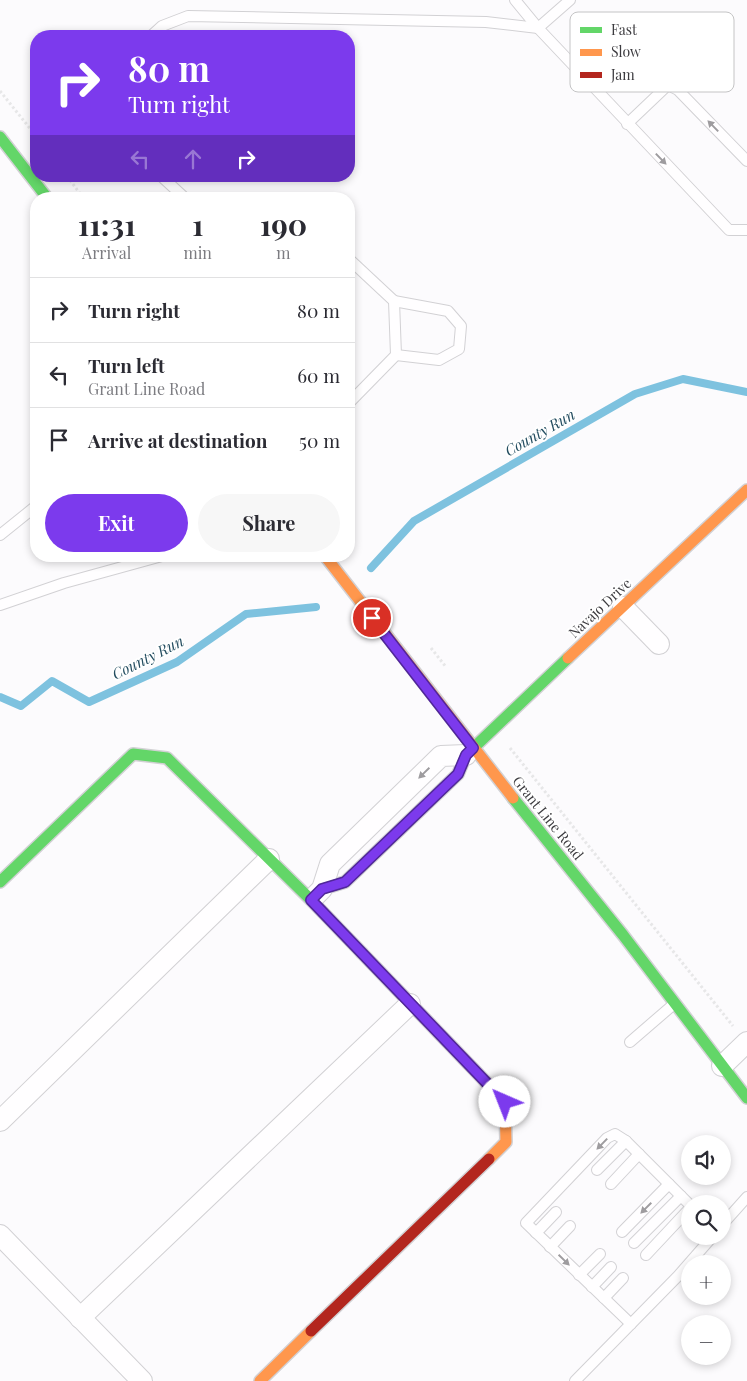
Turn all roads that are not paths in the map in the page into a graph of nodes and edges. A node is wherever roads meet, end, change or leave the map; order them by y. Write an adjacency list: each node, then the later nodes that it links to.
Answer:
1 (515, 0): 3 (lane)
2 (570, 0): 3 (lane)
3 (538, 28): 4 (lane); 5 (lane)
4 (158, 30)
5 (570, 63)
6 (597, 92): 9 (lane)
7 (661, 92): 9 (lane, one-way to 9)
8 (680, 92): 11 (lane, one-way to 8)
9 (627, 124): 15 (lane, one-way to 15)
10 (0, 138): 12 (street)
11 (747, 161)
12 (30, 170)
13 (168, 182): 14 (lane)
14 (178, 192)
15 (747, 230)
16 (355, 265): 17 (lane)
17 (394, 301): 18 (lane); 18 (lane)
18 (396, 355): 19 (lane)
19 (355, 397)
20 (747, 490): 26 (street, Navajo Drive)
21 (30, 511): 22 (lane)
22 (0, 535)
23 (127, 562): 25 (lane)
24 (329, 562): 28 (street, Grant Line Road)
25 (0, 606)
26 (623, 607): 27 (street); 28 (street, Navajo Drive)
27 (659, 644)
28 (470, 752): 31 (street); 32 (street, Grant Line Road)
29 (269, 859): 30 (street); 31 (street); 38 (street)
30 (0, 882)
31 (316, 894): 33 (street)
32 (675, 1003): 34 (lane); 36 (street, Grant Line Road)
33 (410, 1004): 63 (street); 66 (street)
34 (630, 1042)
35 (747, 1042): 36 (street)
36 (722, 1066): 37 (street, Grant Line Road)
37 (747, 1098)
38 (0, 1121)
39 (626, 1141): 40 (lane); 41 (lane); 51 (lane, one-way to 51)
40 (639, 1154): 42 (lane); 43 (lane)
41 (597, 1170)
42 (611, 1184)
43 (669, 1184): 44 (lane); 50 (lane, one-way to 50)
44 (681, 1196): 53 (lane)
45 (747, 1198): 47 (lane)
46 (556, 1212): 51 (lane)
47 (731, 1215)
48 (681, 1217): 57 (lane)
49 (570, 1226): 55 (lane)
50 (622, 1232)
51 (536, 1233): 55 (lane)
52 (0, 1235): 63 (street)
53 (634, 1243)
54 (705, 1245): 64 (lane)
55 (550, 1247): 59 (lane, one-way to 59)
56 (600, 1254): 59 (lane)
57 (646, 1255)
58 (611, 1267): 61 (lane)
59 (579, 1275): 61 (lane)
60 (623, 1278): 62 (lane)
61 (592, 1287): 62 (lane)
62 (604, 1298): 64 (lane)
63 (80, 1318): 65 (street)
64 (631, 1324): 67 (lane)
65 (142, 1381)
66 (260, 1381)
67 (575, 1381)

